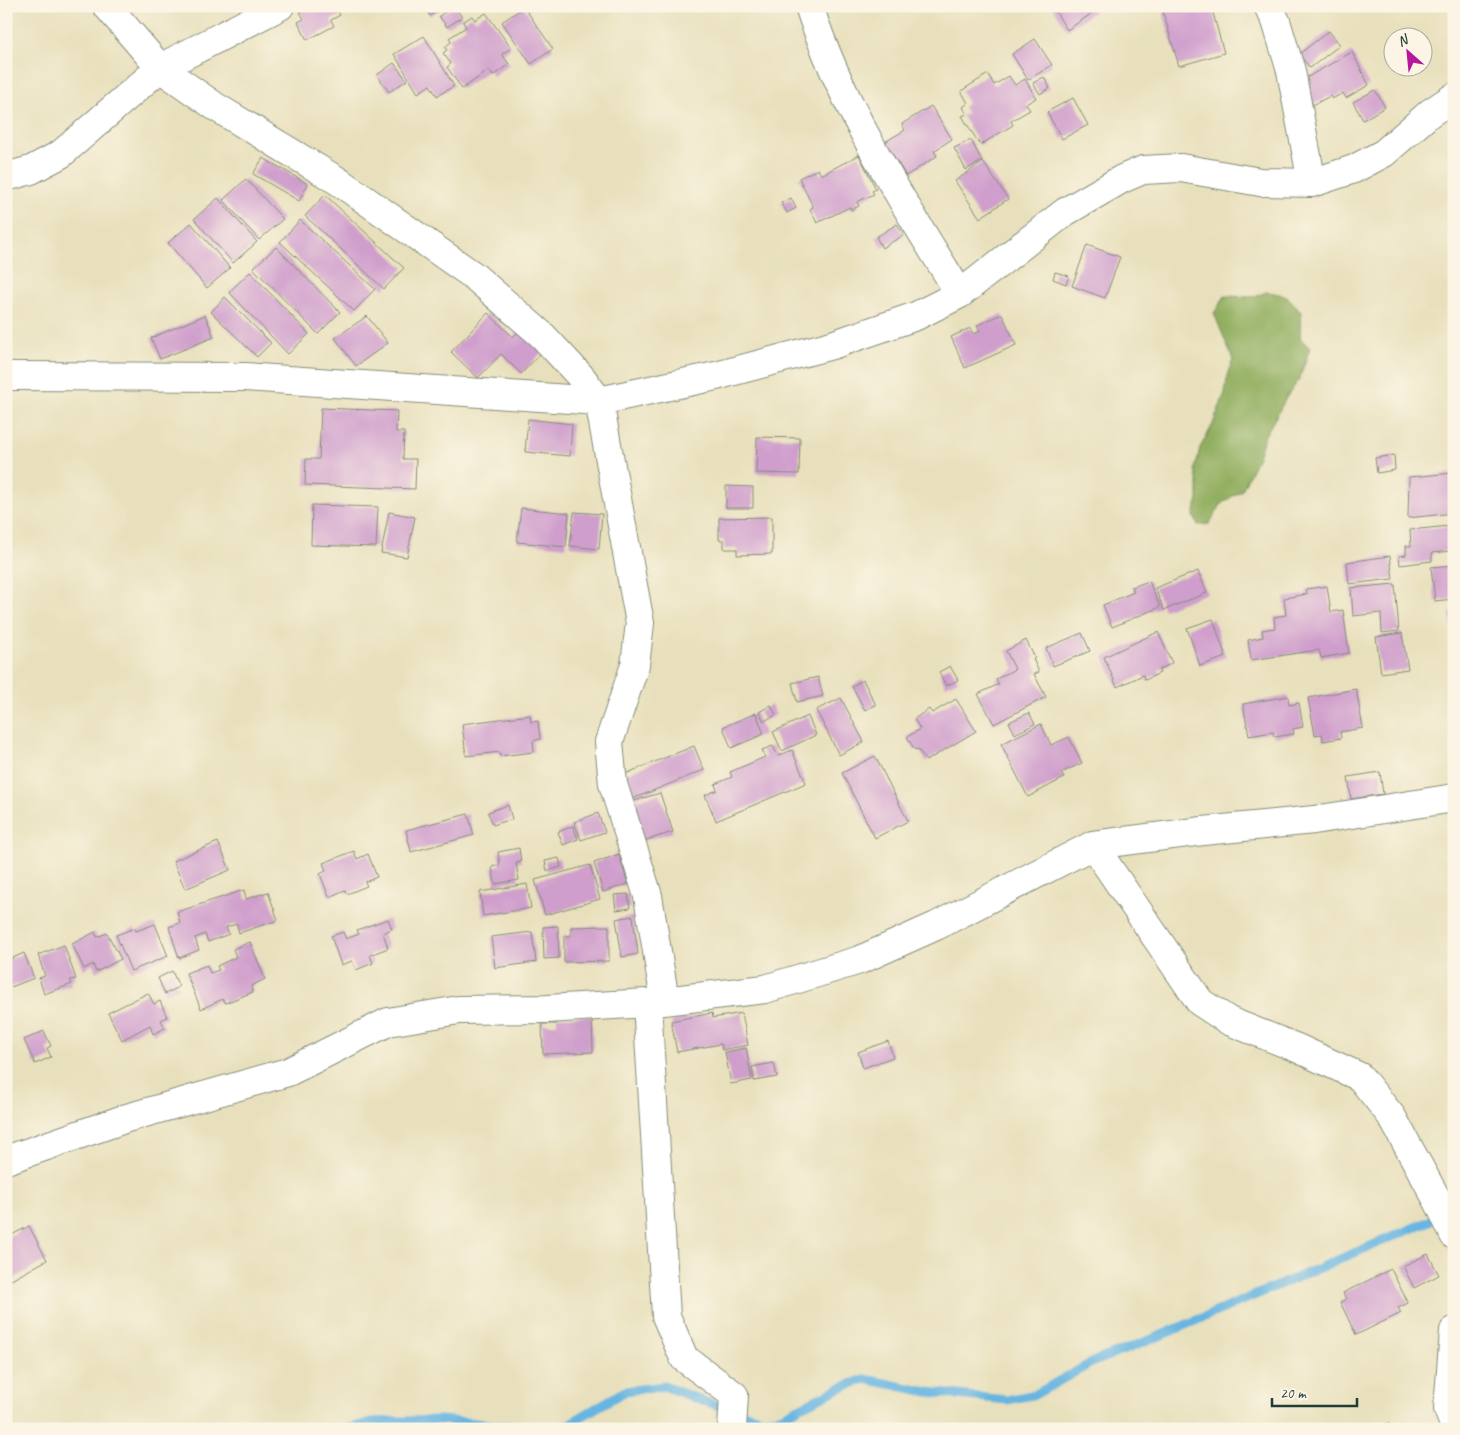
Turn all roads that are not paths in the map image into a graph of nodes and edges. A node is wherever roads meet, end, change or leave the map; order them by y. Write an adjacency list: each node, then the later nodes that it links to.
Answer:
1 (107, 6): 5 (street)
2 (280, 6): 5 (street)
3 (809, 6): 9 (street)
4 (1268, 6): 8 (street)
5 (160, 68): 7 (street); 11 (street)
6 (1454, 97): 8 (street)
7 (6, 177)
8 (1312, 183): 9 (street)
9 (960, 294): 11 (street)
10 (6, 376): 11 (street)
11 (599, 401): 14 (street)
12 (1454, 798): 13 (street)
13 (1093, 845): 14 (street); 16 (street)
14 (656, 1002): 15 (street); 19 (street)
15 (6, 1160)
16 (1454, 1235)
17 (1454, 1331): 18 (street)
18 (1454, 1424)
19 (732, 1429)

